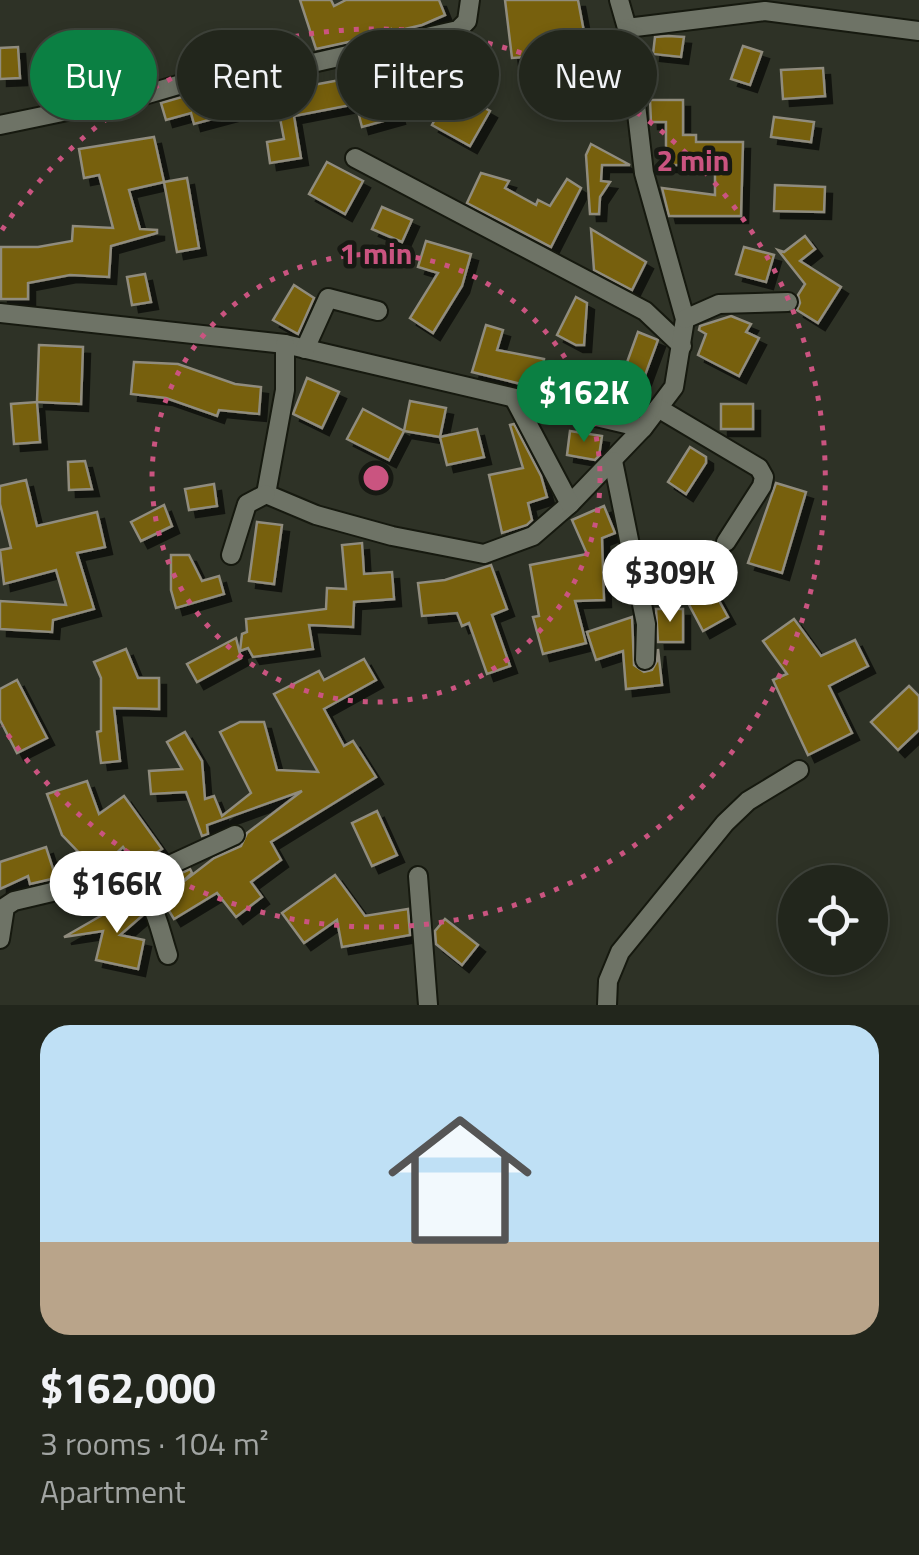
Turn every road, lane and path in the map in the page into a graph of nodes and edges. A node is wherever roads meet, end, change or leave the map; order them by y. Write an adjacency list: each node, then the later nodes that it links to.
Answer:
1 (470, 0): 5 (street)
2 (619, 0): 3 (street)
3 (628, 28): 4 (street); 10 (street)
4 (919, 31)
5 (0, 125)
6 (356, 158): 12 (street)
7 (788, 302): 10 (street)
8 (378, 310): 13 (street)
9 (0, 313): 11 (street)
10 (684, 318): 12 (street)
11 (285, 344): 13 (street); 18 (street)
12 (682, 346): 15 (street)
13 (305, 349): 14 (street)
14 (516, 400): 16 (street); 19 (street)
15 (658, 408): 16 (street); 20 (street)
16 (643, 428): 17 (street)
17 (612, 461): 19 (street); 22 (street)
18 (266, 494): 19 (street); 21 (street)
19 (570, 504)
20 (726, 542)
21 (231, 556)
22 (646, 660)
23 (799, 770): 30 (street)
24 (235, 835): 26 (street)
25 (418, 876): 29 (street)
26 (135, 881): 27 (street); 28 (street)
27 (0, 939)
28 (168, 956)
29 (428, 1005)
30 (607, 1005)

